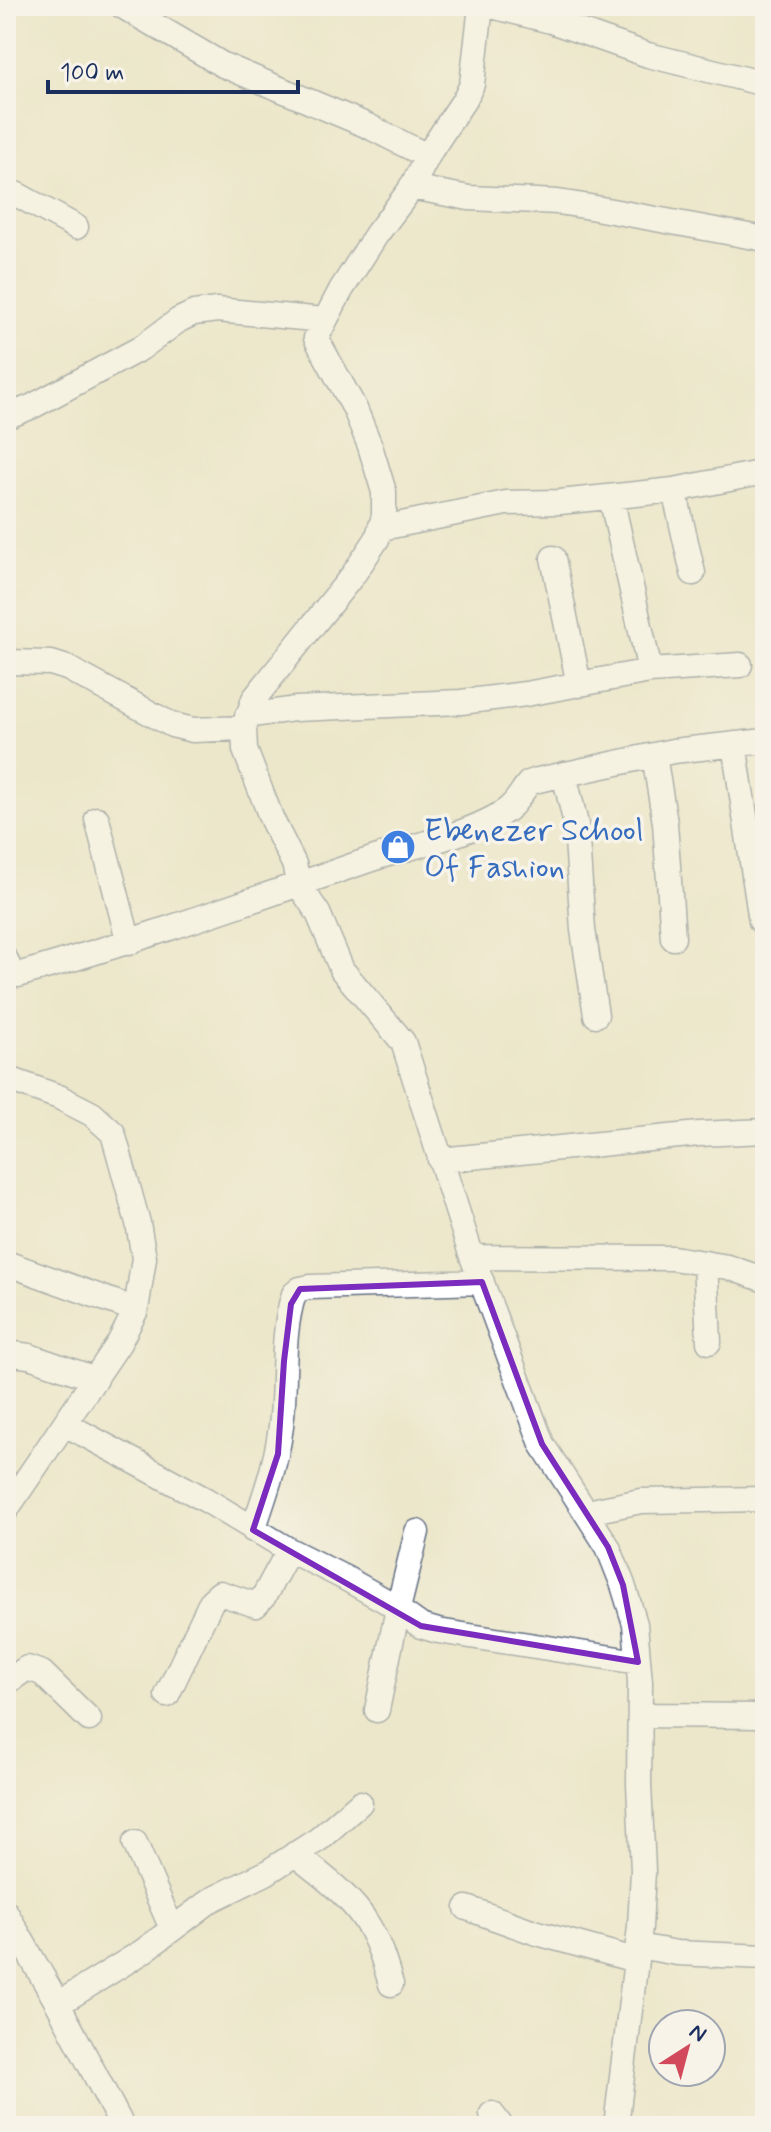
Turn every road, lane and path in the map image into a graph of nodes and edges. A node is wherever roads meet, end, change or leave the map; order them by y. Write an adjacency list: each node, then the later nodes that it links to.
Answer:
1 (122, 6): 5 (street)
2 (481, 6): 5 (street)
3 (492, 6): 4 (street)
4 (765, 84)
5 (427, 156): 6 (street)
6 (411, 187): 9 (street); 10 (street)
7 (6, 191): 8 (street)
8 (76, 227)
9 (765, 239)
10 (324, 320): 11 (street); 15 (street)
11 (6, 417)
12 (765, 472): 13 (street)
13 (674, 490): 14 (street); 17 (street)
14 (611, 497): 15 (street); 20 (street)
15 (382, 528): 22 (street)
16 (553, 558): 21 (street)
17 (693, 573)
18 (6, 662): 22 (street)
19 (740, 665): 20 (street)
20 (650, 671): 21 (street)
21 (579, 685): 22 (street)
22 (245, 722): 28 (street)
23 (765, 741): 24 (street)
24 (734, 744): 25 (street); 29 (street)
25 (654, 755): 26 (street); 30 (street)
26 (564, 774): 28 (street); 33 (street)
27 (97, 819): 31 (street)
28 (299, 885): 31 (street); 36 (street)
29 (761, 921)
30 (673, 938)
31 (129, 943): 32 (street)
32 (6, 960)
33 (596, 1015)
34 (6, 1078): 42 (street)
35 (765, 1131): 36 (street)
36 (440, 1160): 37 (street)
37 (473, 1257): 39 (street); 41 (street)
38 (6, 1263): 42 (street)
39 (705, 1263): 40 (street); 43 (street)
40 (765, 1280)
41 (482, 1282): 49 (street); 50 (street)
42 (136, 1310): 45 (street)
43 (709, 1342)
44 (6, 1353): 45 (street)
45 (96, 1379): 46 (street)
46 (65, 1424): 48 (street); 50 (street)
47 (765, 1499): 49 (street)
48 (6, 1510)
49 (587, 1512): 54 (street)
50 (253, 1530): 52 (street)
51 (417, 1532): 53 (street)
52 (289, 1550): 53 (street); 56 (street)
53 (398, 1609): 54 (street); 57 (street)
54 (638, 1662): 58 (street)
55 (6, 1683): 60 (street)
56 (167, 1695)
57 (377, 1710)
58 (640, 1715): 59 (street); 67 (street)
59 (765, 1716)
60 (89, 1719)
61 (360, 1803): 63 (street)
62 (135, 1843): 66 (street)
63 (295, 1854): 66 (street); 69 (street)
64 (467, 1908): 67 (street)
65 (6, 1913): 70 (street)
66 (172, 1929): 70 (street)
67 (636, 1953): 68 (street); 72 (street)
68 (765, 1957)
69 (391, 1984)
70 (58, 2004): 71 (street)
71 (112, 2124)
72 (616, 2126)

